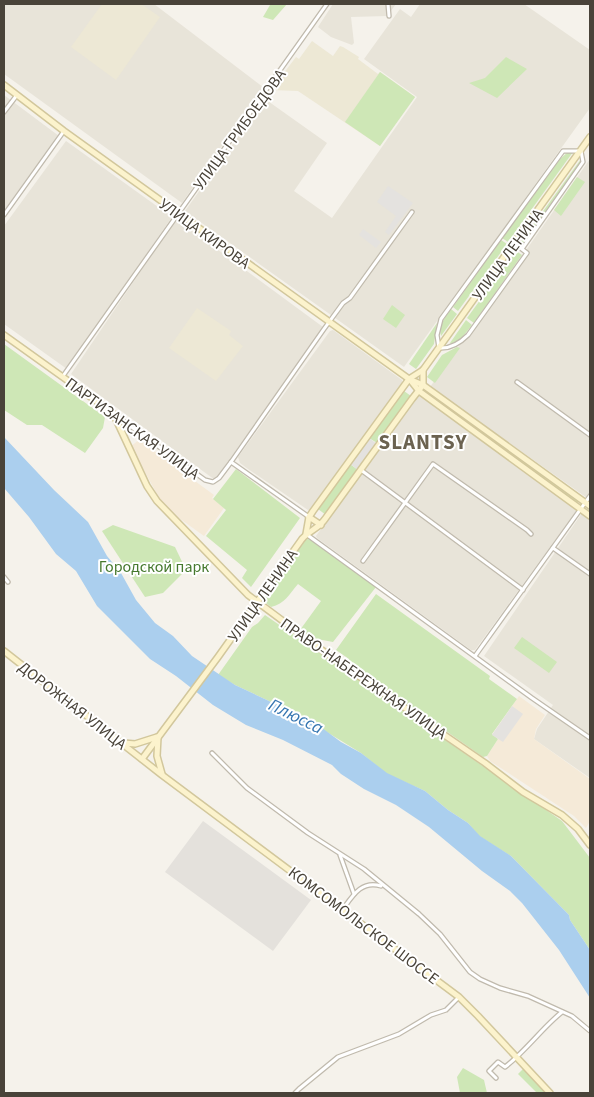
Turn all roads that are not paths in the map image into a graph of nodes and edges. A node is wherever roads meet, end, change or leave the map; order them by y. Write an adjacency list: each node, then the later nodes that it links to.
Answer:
1 (327, 4): 11 (street, УЛИЦА ГРИБОЕДОВА)
2 (388, 4): 3 (street)
3 (390, 16)
4 (4, 85): 5 (street, УЛИЦА КИРОВА)
5 (16, 95): 6 (street); 7 (street, УЛИЦА КИРОВА)
6 (4, 112)
7 (64, 131): 11 (street, УЛИЦА КИРОВА); 12 (street)
8 (590, 137): 9 (street, УЛИЦА ЛЕНИНА)
9 (580, 151): 13 (street, УЛИЦА ЛЕНИНА); 14 (street); 17 (street)
10 (412, 212): 15 (street, ПАРТИЗАНСКАЯ УЛИЦА)
11 (178, 214): 15 (street, УЛИЦА КИРОВА); 19 (street, УЛИЦА ГРИБОЕДОВА)
12 (4, 215)
13 (514, 243): 14 (street); 17 (street, УЛИЦА ЛЕНИНА)
14 (522, 249): 17 (street)
15 (329, 323): 20 (street, УЛИЦА КИРОВА); 26 (street, ПАРТИЗАНСКАЯ УЛИЦА)
16 (4, 335): 19 (street, ПАРТИЗАНСКАЯ УЛИЦА)
17 (439, 348): 18 (street, УЛИЦА ЛЕНИНА)
18 (423, 370): 20 (street, УЛИЦА ЛЕНИНА); 22 (street)
19 (63, 376): 24 (street, ПАРТИЗАНСКАЯ УЛИЦА)
20 (409, 379): 22 (street, УЛИЦА КИРОВА); 23 (street, УЛИЦА КИРОВА); 33 (street, УЛИЦА ЛЕНИНА)
21 (516, 382): 25 (street)
22 (423, 385): 23 (street, УЛИЦА ЛЕНИНА); 30 (street, УЛИЦА КИРОВА)
23 (419, 391): 27 (street, УЛИЦА ЛЕНИНА); 31 (street, УЛИЦА КИРОВА)
24 (113, 413): 26 (street, ПАРТИЗАНСКАЯ УЛИЦА); 43 (street, ПРАВО-НАБЕРЕЖНАЯ УЛИЦА)
25 (590, 435)
26 (231, 462): 33 (street)
27 (361, 470): 29 (street); 34 (street, УЛИЦА ЛЕНИНА)
28 (590, 496): 30 (street)
29 (405, 502): 36 (street); 38 (street); 42 (street)
30 (588, 504): 31 (street)
31 (581, 509): 32 (street, УЛИЦА КИРОВА); 37 (street)
32 (590, 516)
33 (309, 517): 34 (street); 35 (street, УЛИЦА ЛЕНИНА)
34 (321, 526): 35 (street, УЛИЦА ЛЕНИНА)
35 (306, 534): 43 (street, УЛИЦА ЛЕНИНА); 45 (street)
36 (531, 534)
37 (553, 548): 39 (street); 42 (street)
38 (363, 561)
39 (590, 574)
40 (4, 577): 41 (street)
41 (8, 582)
42 (523, 590): 45 (street)
43 (257, 602): 46 (street, УЛИЦА ЛЕНИНА); 52 (street, ПРАВО-НАБЕРЕЖНАЯ УЛИЦА)
44 (4, 650): 48 (street, ДОРОЖНАЯ УЛИЦА)
45 (475, 656): 47 (street)
46 (158, 737): 48 (street); 50 (street); 51 (street)
47 (590, 738)
48 (121, 742): 50 (street, ДОРОЖНАЯ УЛИЦА)
49 (212, 753): 53 (street)
50 (142, 759): 51 (street, ДОРОЖНАЯ УЛИЦА)
51 (162, 775): 56 (street, КОМСОМОЛЬСКОЕ ШОССЕ)
52 (590, 845)
53 (340, 854): 54 (street); 55 (street)
54 (384, 887): 55 (street); 58 (street)
55 (354, 894): 56 (street)
56 (343, 909): 57 (street, КОМСОМОЛЬСКОЕ ШОССЕ)
57 (459, 997): 60 (street, КОМСОМОЛЬСКОЕ ШОССЕ); 62 (street)
58 (562, 1012): 59 (street); 60 (street)
59 (590, 1031)
60 (517, 1057): 61 (street); 63 (street, КОМСОМОЛЬСКОЕ ШОССЕ)
61 (496, 1078)
62 (295, 1093)
63 (550, 1093)

